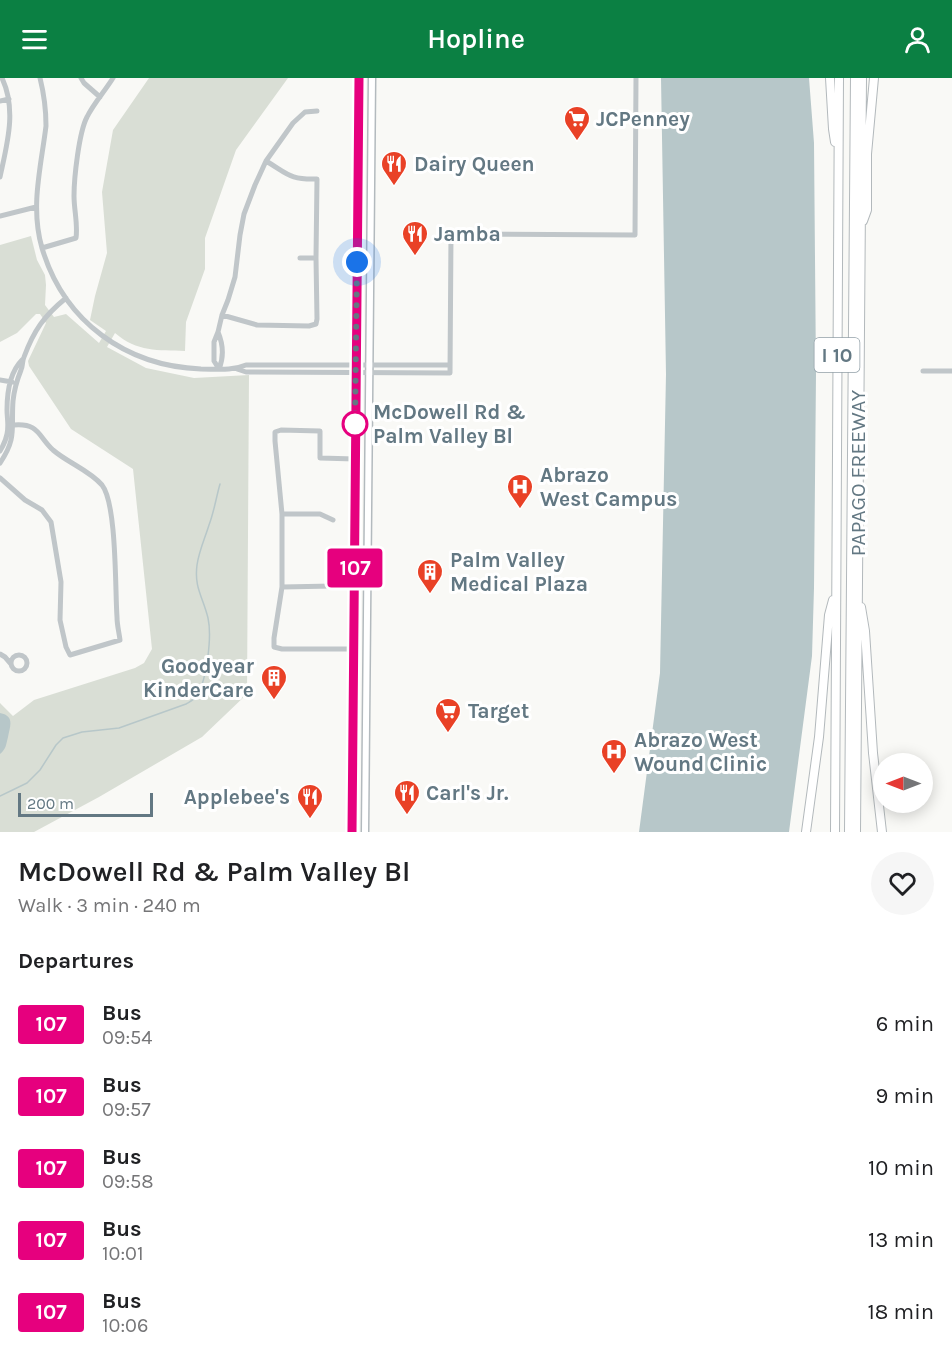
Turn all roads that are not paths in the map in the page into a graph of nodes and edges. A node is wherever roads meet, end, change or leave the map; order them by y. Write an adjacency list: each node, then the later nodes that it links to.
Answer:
1 (2, 78): 16 (street)
2 (40, 78): 23 (street)
3 (81, 78): 13 (street)
4 (113, 78): 13 (street)
5 (359, 78): 14 (main road)
6 (372, 78): 15 (main road)
7 (636, 78): 32 (street)
8 (830, 78): 20 (highway)
9 (839, 78): 20 (highway, PAPAGO FREEWAY / I 10)
10 (855, 78): 63 (highway)
11 (862, 78): 25 (highway, PAPAGO FREEWAY / I 10)
12 (874, 78): 25 (highway)
13 (100, 97): 26 (street)
14 (359, 98): 15 (main road); 33 (main road)
15 (371, 98): 31 (main road)
16 (9, 99): 17 (street); 21 (street)
17 (0, 100)
18 (317, 111): 19 (street)
19 (266, 161): 28 (street); 30 (street)
20 (839, 162): 52 (highway, PAPAGO FREEWAY / I 10)
21 (2, 163): 22 (street)
22 (0, 177)
23 (36, 207): 24 (street); 26 (street)
24 (0, 214)
25 (861, 228): 49 (highway, PAPAGO FREEWAY / I 10)
26 (42, 248): 29 (street)
27 (300, 258): 28 (street)
28 (316, 258): 30 (street)
29 (66, 298): 34 (street); 41 (street)
30 (222, 315): 34 (street)
31 (369, 364): 32 (street); 33 (street); 39 (main road)
32 (450, 364): 39 (street)
33 (356, 365): 35 (street); 38 (main road)
34 (219, 369): 35 (street)
35 (237, 369): 38 (street)
36 (923, 371): 37 (street)
37 (952, 371)
38 (356, 373): 39 (street); 44 (main road)
39 (369, 374): 58 (main road)
40 (0, 380): 41 (street)
41 (14, 382): 42 (street); 43 (street)
42 (14, 424): 45 (street); 46 (street)
43 (0, 452)
44 (355, 459): 47 (street); 53 (main road)
45 (0, 463)
46 (0, 478)
47 (282, 514): 48 (street); 51 (street)
48 (333, 520)
49 (858, 582): 64 (highway, PAPAGO FREEWAY / I 10); 65 (highway)
50 (333, 586): 51 (street)
51 (282, 587): 53 (street)
52 (836, 590): 61 (highway); 62 (highway, PAPAGO FREEWAY / I 10)
53 (354, 649): 57 (main road)
54 (3, 656): 55 (street); 56 (street)
55 (13, 656): 56 (street); 56 (street)
56 (10, 664)
57 (353, 752): 58 (main road); 59 (main road)
58 (366, 752): 60 (main road)
59 (352, 832)
60 (365, 832)
61 (806, 832)
62 (835, 832)
63 (849, 832)
64 (856, 832)
65 (882, 832)

